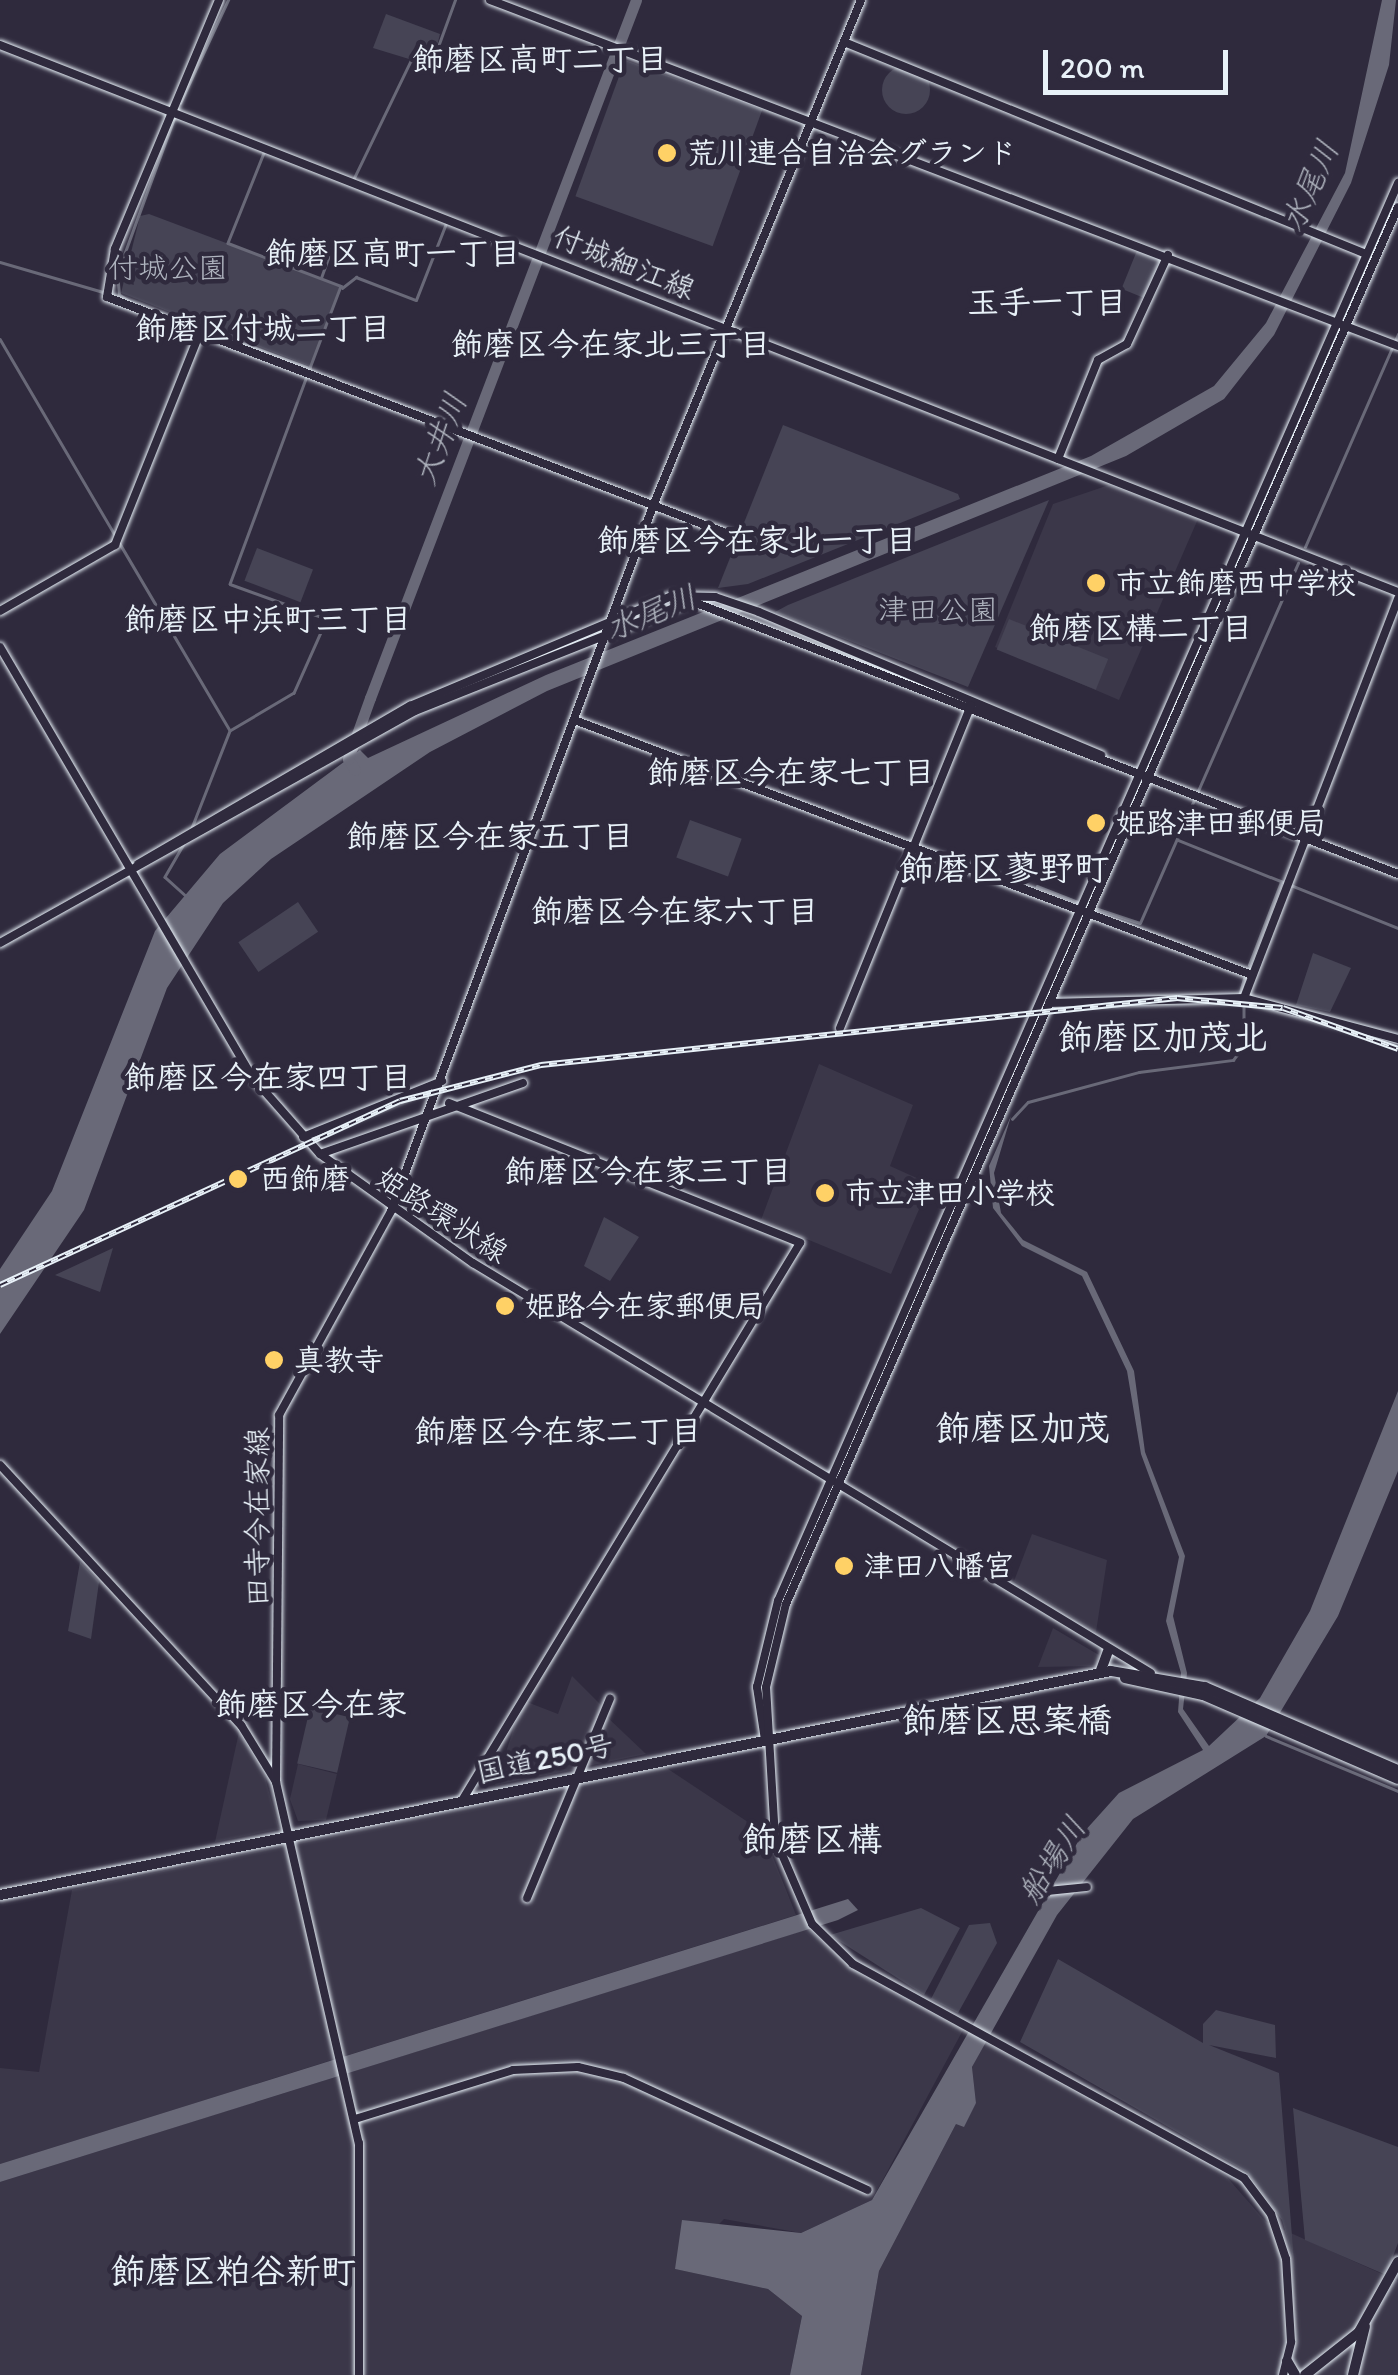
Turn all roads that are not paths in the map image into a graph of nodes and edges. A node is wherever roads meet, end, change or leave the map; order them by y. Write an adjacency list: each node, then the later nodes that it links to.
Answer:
1 (219, 0): 6 (street)
2 (490, 0): 7 (street)
3 (862, 0): 4 (street, 田寺今在家線)
4 (844, 42): 7 (street, 田寺今在家線); 10 (street)
5 (0, 45): 6 (street, 付城細江線)
6 (170, 110): 14 (street, 付城細江線); 15 (street)
7 (809, 121): 11 (street); 14 (street, 田寺今在家線)
8 (1398, 183): 10 (street)
9 (1398, 207): 13 (street)
10 (1366, 254): 12 (street)
11 (1168, 256): 12 (street); 17 (street)
12 (1336, 322): 13 (street); 19 (street)
13 (1346, 326): 16 (street); 19 (street)
14 (724, 327): 17 (street, 付城細江線); 18 (street, 田寺今在家線)
15 (198, 338): 18 (street); 23 (street)
16 (1398, 346)
17 (1058, 459): 19 (street, 付城細江線)
18 (653, 506): 20 (street); 24 (street, 田寺今在家線)
19 (1249, 534): 21 (street, 付城細江線); 30 (street)
20 (734, 536)
21 (1398, 595): 31 (street)
22 (712, 600): 24 (street); 25 (street); 27 (street); 29 (street)
23 (0, 611)
24 (610, 620): 25 (street, 田寺今在家線); 33 (street)
25 (606, 630): 28 (street, 田寺今在家線); 33 (street)
26 (0, 647): 33 (street, 姫路環状線)
27 (971, 706): 29 (street); 32 (street)
28 (577, 721): 32 (street); 42 (street, 田寺今在家線)
29 (1101, 756): 30 (street)
30 (1145, 773): 31 (street); 35 (street)
31 (1307, 837): 34 (street); 37 (street)
32 (912, 846): 35 (street); 40 (street)
33 (130, 870): 36 (street); 46 (street, 姫路環状線)
34 (1398, 874)
35 (1084, 912): 37 (street); 39 (street); 51 (street)
36 (0, 943)
37 (1252, 975): 38 (street)
38 (1244, 998): 39 (street); 41 (street)
39 (1049, 1003): 51 (street)
40 (840, 1028)
41 (1398, 1039)
42 (442, 1080): 45 (street, 田寺今在家線); 46 (street)
43 (523, 1084): 44 (street)
44 (449, 1103): 45 (street); 49 (street)
45 (431, 1109): 47 (street); 48 (street, 田寺今在家線)
46 (303, 1137): 47 (street, 姫路環状線)
47 (320, 1154): 48 (street, 姫路環状線)
48 (391, 1212): 49 (street, 姫路環状線); 62 (street, 田寺今在家線)
49 (703, 1403): 51 (street, 姫路環状線); 63 (street)
50 (0, 1465): 62 (street)
51 (835, 1484): 52 (street, 姫路環状線); 58 (street)
52 (1108, 1651): 53 (street, 姫路環状線); 54 (highway); 55 (street, 姫路環状線)
53 (1137, 1672): 54 (highway, 国道250号); 55 (highway, 国道250号)
54 (1100, 1673): 55 (highway, 国道250号); 58 (highway, 国道250号)
55 (1150, 1677): 57 (highway, 国道250号)
56 (610, 1699): 60 (street)
57 (1284, 1726): 59 (highway, 国道250号); 61 (highway, 国道250号)
58 (766, 1740): 60 (highway, 国道250号); 73 (street)
59 (1398, 1770)
60 (577, 1778): 63 (highway, 国道250号); 68 (street)
61 (1398, 1780)
62 (276, 1782): 64 (street, 田寺今在家線)
63 (461, 1802): 64 (highway, 国道250号)
64 (293, 1836): 67 (highway, 国道250号); 69 (street, 田寺今在家線)
65 (1086, 1887): 66 (street)
66 (1037, 1892)
67 (0, 1895)
68 (527, 1898)
69 (355, 2119): 70 (street); 74 (street, 田寺今在家線)
70 (867, 2190)
71 (1398, 2262): 72 (highway)
72 (1365, 2325): 77 (highway); 78 (highway)
73 (1287, 2361): 75 (street); 76 (highway)
74 (359, 2375)
75 (1282, 2375)
76 (1295, 2375)
77 (1305, 2375)
78 (1353, 2375)

